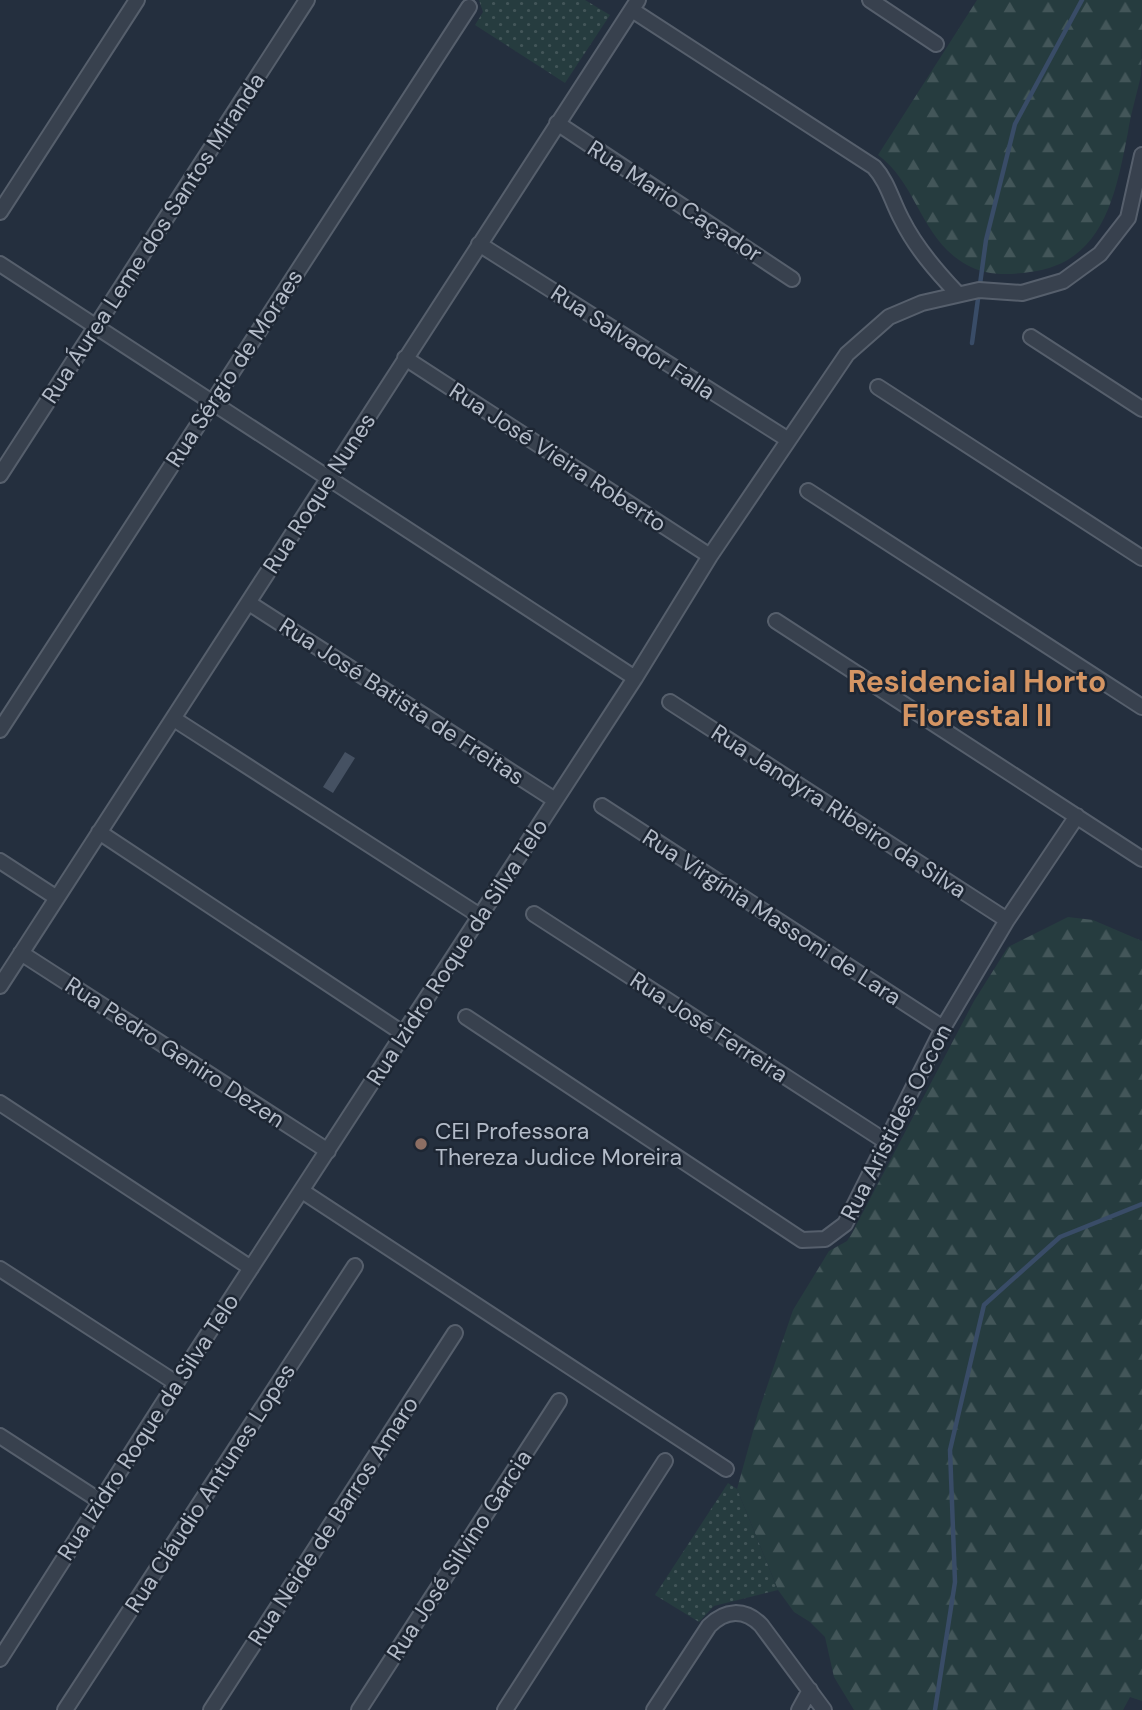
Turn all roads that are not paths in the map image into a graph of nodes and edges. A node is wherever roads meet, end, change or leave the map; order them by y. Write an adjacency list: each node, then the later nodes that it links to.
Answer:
1 (137, 0): 9 (street)
2 (307, 0): 14 (street, Rua Áurea Leme dos Santos Miranda)
3 (870, 0): 6 (street)
4 (635, 5): 7 (street, Rua Roque Nunes); 13 (street)
5 (469, 7): 18 (street, Rua Sérgio de Moraes)
6 (936, 44)
7 (557, 124): 10 (street, Rua Roque Nunes); 12 (street, Rua Mario Caçador)
8 (1142, 155): 13 (street, Rua Izidro Roque da Silva Telo)
9 (0, 212)
10 (479, 244): 16 (street, Rua Roque Nunes); 20 (street, Rua Salvador Falla)
11 (0, 264): 14 (street)
12 (792, 279)
13 (957, 293): 20 (street, Rua Izidro Roque da Silva Telo)
14 (96, 324): 18 (street); 21 (street, Rua Áurea Leme dos Santos Miranda)
15 (1031, 337): 19 (street)
16 (405, 358): 22 (street, Rua Roque Nunes); 24 (street, Rua José Vieira Roberto)
17 (878, 387): 25 (street)
18 (210, 404): 22 (street); 32 (street, Rua Sérgio de Moraes)
19 (1142, 409)
20 (787, 439): 24 (street, Rua Izidro Roque da Silva Telo)
21 (0, 475)
22 (329, 477): 26 (street, Rua Roque Nunes); 28 (street)
23 (808, 491): 30 (street)
24 (710, 556): 28 (street, Rua Izidro Roque da Silva Telo)
25 (1142, 558)
26 (249, 603): 31 (street, Rua Roque Nunes); 33 (street, Rua José Batista de Freitas)
27 (776, 621): 35 (street)
28 (635, 678): 33 (street, Rua Izidro Roque da Silva Telo)
29 (670, 702): 42 (street, Rua Jandyra Ribeiro da Silva)
30 (1142, 707)
31 (174, 719): 36 (street, Rua Roque Nunes); 41 (street)
32 (0, 730)
33 (555, 800): 41 (street, Rua Izidro Roque da Silva Telo)
34 (602, 806): 46 (street, Rua Virgínia Massoni de Lara)
35 (1077, 816): 37 (street); 42 (street, Rua Aristides Occon)
36 (99, 832): 39 (street, Rua Roque Nunes); 47 (street)
37 (1142, 859)
38 (0, 862): 39 (street)
39 (57, 898): 43 (street, Rua Roque Nunes)
40 (534, 914): 49 (street, Rua José Ferreira)
41 (480, 916): 47 (street, Rua Izidro Roque da Silva Telo)
42 (1007, 920): 46 (street, Rua Aristides Occon)
43 (21, 953): 44 (street, Rua Roque Nunes); 50 (street, Rua Pedro Geniro Dezen)
44 (0, 986)
45 (466, 1017): 49 (street, Rua Aristides Occon)
46 (943, 1028): 49 (street, Rua Aristides Occon)
47 (404, 1034): 50 (street, Rua Izidro Roque da Silva Telo)
48 (0, 1103): 53 (street)
49 (885, 1141)
50 (328, 1151): 51 (street, Rua Izidro Roque da Silva Telo)
51 (302, 1191): 53 (street, Rua Izidro Roque da Silva Telo); 60 (street)
52 (355, 1266): 64 (street, Rua Cláudio Antunes Lopes)
53 (251, 1268): 56 (street, Rua Izidro Roque da Silva Telo)
54 (0, 1269): 56 (street)
55 (455, 1333): 65 (street, Rua Neide de Barros Amaro)
56 (176, 1383): 61 (street, Rua Izidro Roque da Silva Telo)
57 (559, 1401): 66 (street, Rua José Silvino Garcia)
58 (1, 1439): 61 (street)
59 (665, 1461): 67 (street)
60 (726, 1469)
61 (100, 1501): 62 (street, Rua Izidro Roque da Silva Telo)
62 (0, 1659)
63 (810, 1690): 68 (street); 69 (street); 70 (street)
64 (65, 1710)
65 (211, 1710)
66 (359, 1710)
67 (505, 1710)
68 (654, 1710)
69 (799, 1710)
70 (824, 1710)

